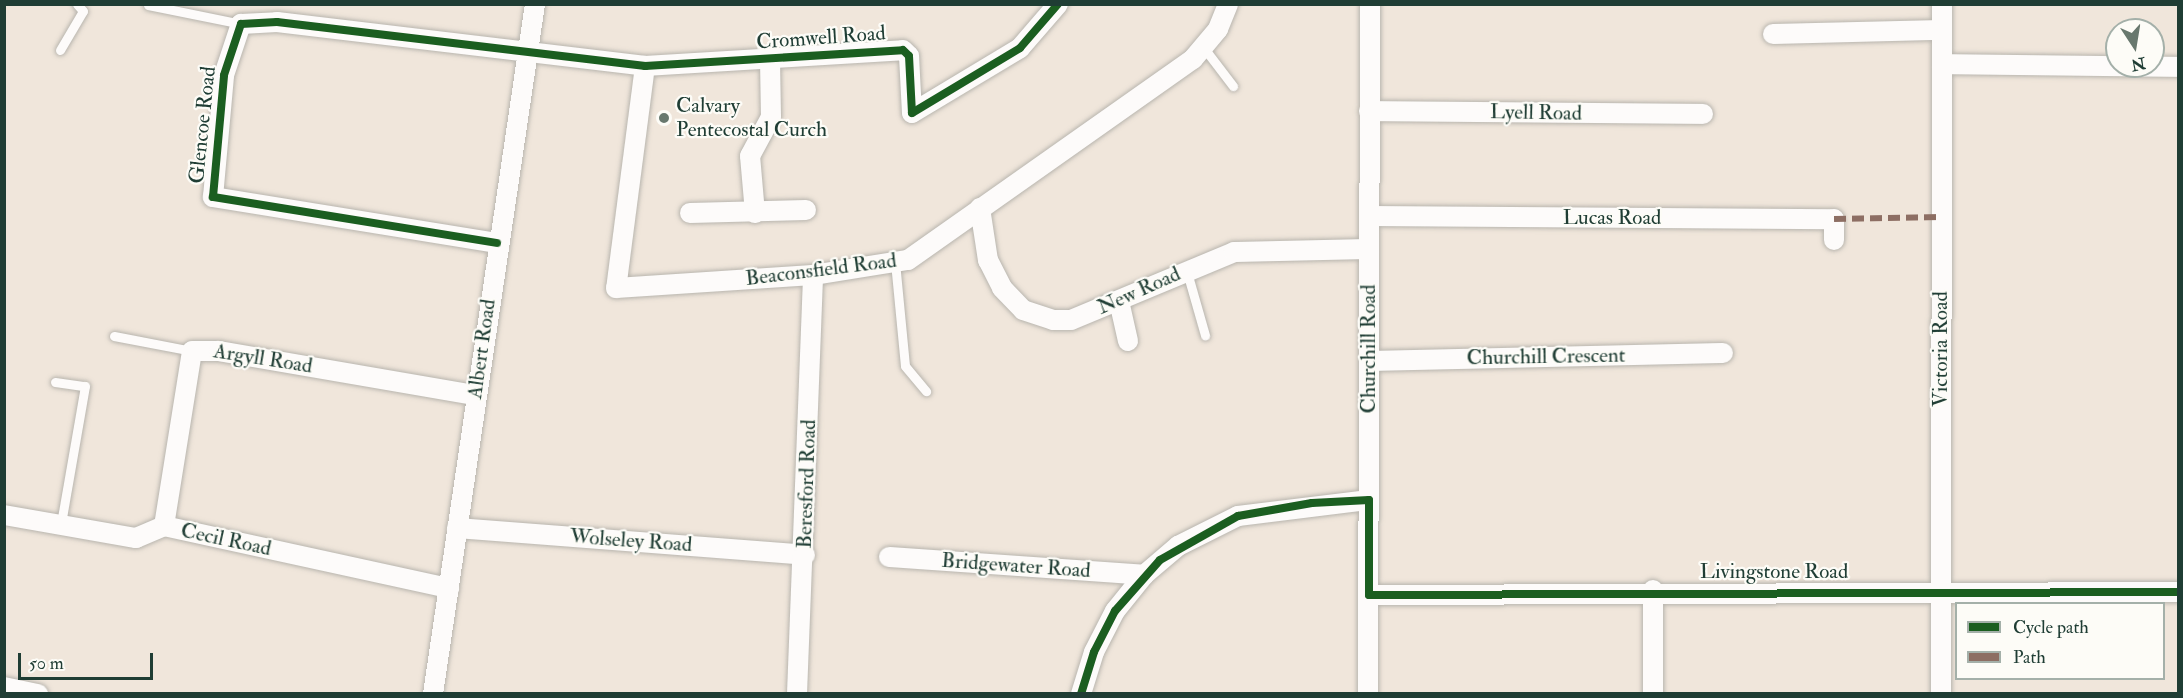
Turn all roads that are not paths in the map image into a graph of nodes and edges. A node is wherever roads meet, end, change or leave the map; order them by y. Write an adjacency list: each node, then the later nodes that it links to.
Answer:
1 (77, 4): 12 (lane)
2 (535, 4): 13 (street, Albert Road)
3 (1058, 4): 14 (street, Cromwell Road)
4 (1228, 4): 11 (street, Beaconsfield Road)
5 (1370, 4): 19 (street, Churchill Road)
6 (1942, 4): 9 (street, Victoria Road)
7 (148, 5): 8 (lane)
8 (241, 24): 13 (street); 27 (street, Glencoe Road)
9 (1942, 30): 10 (street); 15 (street, Victoria Road)
10 (1773, 34)
11 (1204, 48): 18 (lane); 21 (street, Beaconsfield Road)
12 (60, 50)
13 (527, 52): 16 (street, Cromwell Road); 27 (street, Albert Road)
14 (770, 60): 16 (street, Cromwell Road); 24 (street)
15 (1942, 64): 17 (street); 52 (street, Victoria Road)
16 (645, 66): 31 (street, Beaconsfield Road)
17 (2178, 67)
18 (1233, 86)
19 (1370, 111): 20 (street, Lyell Road); 25 (street, Churchill Road)
20 (1703, 114)
21 (980, 208): 29 (street, Beaconsfield Road); 32 (street, New Road)
22 (806, 210): 24 (street)
23 (690, 213): 24 (street)
24 (755, 213)
25 (1369, 216): 26 (street, Lucas Road); 28 (street, Churchill Road)
26 (1834, 240)
27 (497, 243): 41 (street, Albert Road)
28 (1369, 249): 30 (street, New Road); 38 (street, Churchill Road)
29 (895, 262): 31 (street, Beaconsfield Road); 40 (lane)
30 (1186, 270): 32 (street, New Road); 34 (lane)
31 (813, 275): 47 (street, Beresford Road)
32 (1119, 301): 35 (street)
33 (114, 336): 36 (lane)
34 (1205, 336)
35 (1128, 341)
36 (192, 351): 41 (street, Argyll Road); 45 (street, Argyll Road)
37 (1723, 353): 38 (street, Churchill Crescent)
38 (1369, 361): 42 (street, Churchill Road)
39 (55, 382): 44 (lane)
40 (926, 391)
41 (475, 395): 46 (street, Albert Road)
42 (1369, 500): 49 (street); 54 (street, Churchill Road)
43 (4, 515): 44 (street, Cecil Road)
44 (61, 524): 45 (street, Cecil Road)
45 (164, 526): 50 (street, Cecil Road)
46 (457, 528): 47 (street, Wolseley Road); 50 (street, Albert Road)
47 (805, 555): 58 (street, Beresford Road)
48 (889, 557): 49 (street, Bridgewater Road)
49 (1144, 575): 59 (street)
50 (449, 588): 57 (street, Albert Road)
51 (1653, 590): 52 (street, Livingstone Road); 54 (street, Livingstone Road); 61 (street)
52 (1941, 590): 53 (street, Livingstone Road); 62 (street, Victoria Road)
53 (2178, 592)
54 (1369, 595): 60 (street, Churchill Road)
55 (4, 687): 56 (street)
56 (38, 693)
57 (433, 693)
58 (797, 693)
59 (1081, 693)
60 (1368, 693)
61 (1653, 693)
62 (1941, 693)

